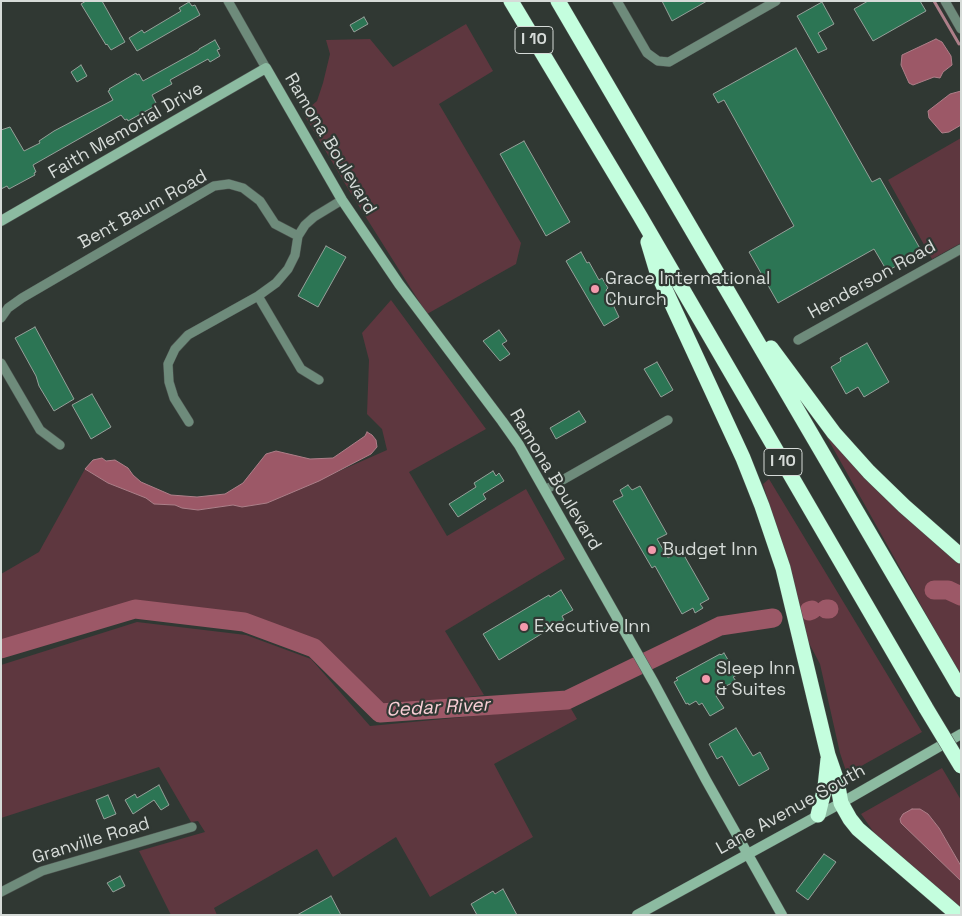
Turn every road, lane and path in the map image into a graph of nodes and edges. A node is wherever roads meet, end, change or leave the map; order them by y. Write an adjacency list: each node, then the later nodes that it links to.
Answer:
1 (228, 1): 8 (street, Ramona Boulevard)
2 (511, 1): 10 (highway, I 10)
3 (558, 1): 14 (highway, I 10)
4 (617, 1): 5 (street)
5 (776, 1)
6 (945, 1): 7 (street)
7 (961, 29)
8 (266, 68): 9 (street, Ramona Boulevard); 11 (street, Faith Memorial Drive)
9 (342, 200): 12 (street); 23 (street, Ramona Boulevard)
10 (640, 216): 27 (highway); 28 (highway, I 10, bridge)
11 (1, 221)
12 (298, 236): 15 (street); 16 (street, Bent Baum Road)
13 (961, 249): 17 (street, Henderson Road)
14 (722, 281): 24 (highway); 25 (highway, I 10)
15 (258, 296): 19 (street); 21 (street)
16 (1, 318)
17 (798, 340)
18 (1, 363): 22 (street)
19 (319, 380)
20 (668, 420): 23 (street)
21 (189, 422)
22 (60, 445)
23 (545, 490): 32 (street, Ramona Boulevard)
24 (961, 556)
25 (961, 690)
26 (961, 734): 29 (street, Lane Avenue South)
27 (828, 755): 29 (highway); 30 (highway)
28 (961, 766)
29 (841, 803): 30 (street, Lane Avenue South); 36 (highway)
30 (818, 815): 32 (street, Lane Avenue South)
31 (192, 826): 33 (street, Granville Road)
32 (747, 853): 34 (street, Lane Avenue South); 35 (street, Ramona Boulevard)
33 (1, 892)
34 (637, 915)
35 (782, 915)
36 (958, 915)

